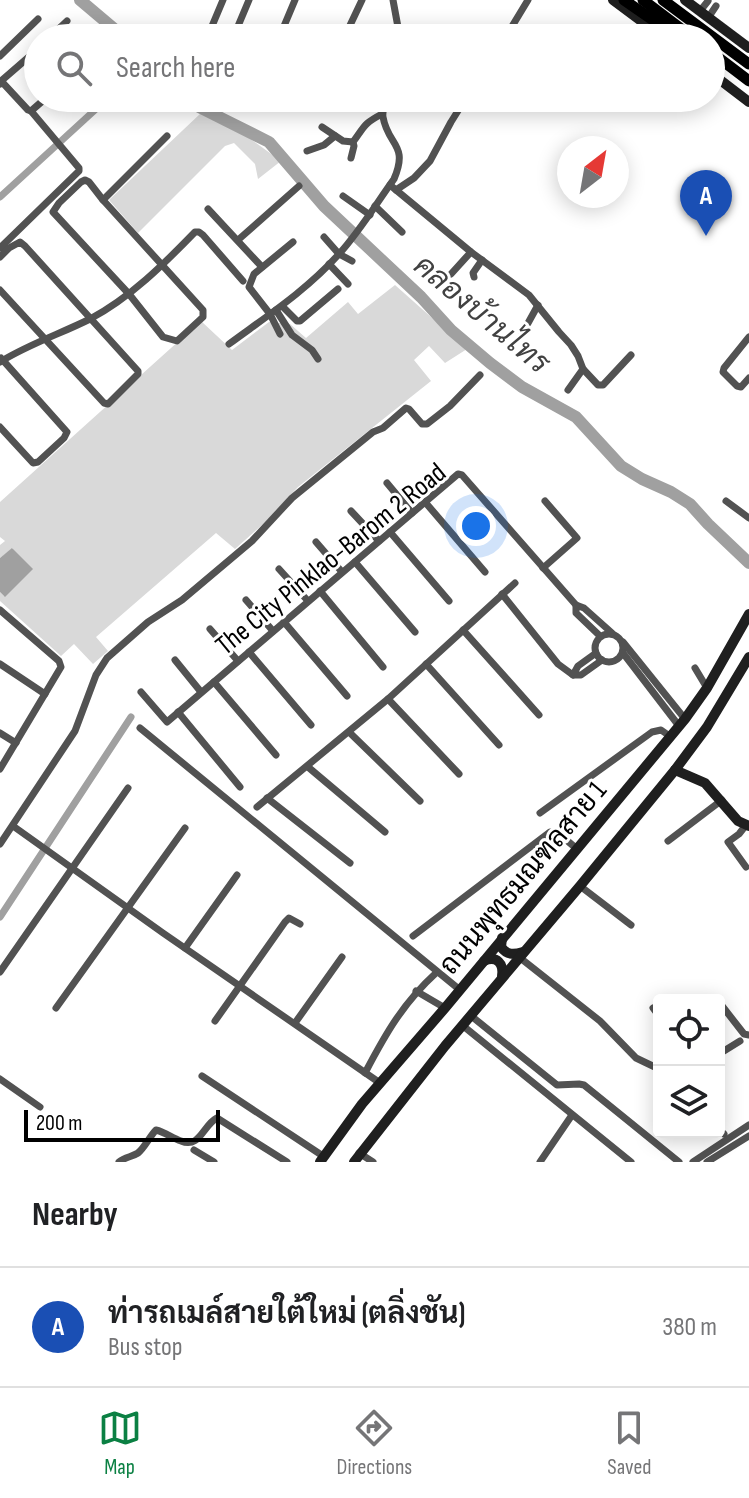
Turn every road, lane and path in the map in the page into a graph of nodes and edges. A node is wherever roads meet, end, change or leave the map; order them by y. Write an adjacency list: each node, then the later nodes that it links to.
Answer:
1 (223, 0): 22 (street)
2 (249, 0): 23 (street)
3 (295, 0): 24 (street)
4 (362, 0): 25 (street)
5 (393, 0): 26 (street)
6 (528, 0): 27 (street)
7 (613, 0): 28 (main road)
8 (624, 0): 29 (main road)
9 (635, 0): 30 (main road)
10 (643, 0): 31 (main road)
11 (657, 0): 32 (main road)
12 (663, 0): 33 (main road)
13 (674, 0): 34 (main road)
14 (685, 0): 17 (main road)
15 (708, 1): 17 (street)
16 (718, 3): 17 (street)
17 (704, 14): 35 (main road)
18 (38, 19): 20 (street)
19 (67, 21): 21 (street)
20 (33, 24)
21 (64, 24)
22 (213, 24)
23 (239, 24)
24 (285, 24)
25 (351, 24)
26 (397, 24)
27 (513, 24)
28 (645, 24)
29 (659, 24)
30 (667, 24)
31 (675, 24)
32 (688, 24)
33 (693, 24)
34 (700, 24)
35 (717, 24)
36 (725, 30): 39 (main road)
37 (24, 33): 42 (street)
38 (725, 46): 45 (main road)
39 (749, 48)
40 (725, 49): 45 (main road)
41 (725, 51): 45 (main road)
42 (0, 56)
43 (24, 61): 46 (street)
44 (725, 66): 47 (main road)
45 (749, 68)
46 (1, 82): 50 (street)
47 (749, 83)
48 (725, 84): 49 (main road)
49 (749, 102)
50 (24, 107)
51 (32, 112): 71 (street)
52 (457, 112): 61 (street)
53 (382, 114): 57 (street); 61 (street)
54 (322, 127): 56 (street)
55 (167, 136): 63 (street)
56 (335, 136): 57 (street); 58 (street)
57 (353, 142): 59 (street)
58 (307, 151)
59 (351, 158)
60 (299, 186): 69 (street)
61 (393, 188): 64 (street); 72 (street)
62 (343, 196): 66 (street)
63 (103, 200): 78 (street); 86 (street)
64 (375, 206): 66 (street); 67 (street)
65 (208, 209): 69 (street)
66 (370, 215): 73 (street)
67 (402, 232)
68 (324, 237): 73 (street)
69 (238, 240): 79 (street)
70 (293, 242): 79 (street)
71 (0, 248)
72 (471, 252): 75 (street); 80 (street)
73 (339, 254): 76 (street); 77 (street)
74 (0, 257): 89 (street)
75 (482, 260): 81 (street); 87 (street)
76 (352, 261)
77 (329, 264): 83 (street); 88 (street)
78 (162, 266): 82 (street); 86 (street); 86 (street)
79 (262, 267): 88 (street)
80 (451, 274)
81 (474, 277)
82 (243, 281)
83 (348, 284)
84 (338, 289): 88 (street)
85 (0, 290): 93 (street)
86 (129, 294): 89 (street)
87 (538, 305): 91 (street); 98 (street)
88 (276, 310): 90 (street); 94 (street); 96 (street)
89 (89, 319): 93 (street); 93 (street)
90 (280, 334)
91 (522, 334)
92 (749, 337): 100 (street)
93 (44, 338): 97 (street)
94 (229, 344)
95 (631, 355): 98 (street)
96 (318, 359)
97 (1, 360): 102 (street)
98 (583, 369): 101 (street)
99 (480, 375): 174 (street)
100 (749, 378)
101 (568, 390)
102 (0, 427)
103 (387, 483): 108 (street)
104 (545, 501): 114 (street)
105 (726, 501): 109 (street)
106 (425, 502): 108 (street, The City Pinklao-Barom 2 Road); 114 (street, The City Pinklao-Barom 2 Road); 117 (street)
107 (351, 511): 111 (street)
108 (412, 513): 110 (street, The City Pinklao-Barom 2 Road)
109 (749, 518)
110 (390, 532): 111 (street, The City Pinklao-Barom 2 Road); 123 (street)
111 (379, 541): 113 (street, The City Pinklao-Barom 2 Road)
112 (316, 542): 116 (street)
113 (355, 562): 116 (street, The City Pinklao-Barom 2 Road); 131 (street)
114 (543, 568): 124 (street, The City Pinklao-Barom 2 Road)
115 (279, 569): 122 (street)
116 (342, 572): 119 (street, The City Pinklao-Barom 2 Road)
117 (485, 572)
118 (515, 583): 120 (street)
119 (320, 591): 122 (street, The City Pinklao-Barom 2 Road); 143 (street)
120 (502, 594): 129 (street); 137 (street)
121 (246, 600): 130 (street)
122 (308, 601): 127 (street, The City Pinklao-Barom 2 Road)
123 (449, 601)
124 (576, 605): 132 (street); 133 (street)
125 (0, 611): 149 (street)
126 (749, 614): 146 (main road, ถนนพุทธมณฑลสาย 1)
127 (284, 622): 130 (street, The City Pinklao-Barom 2 Road); 150 (street)
128 (210, 629): 139 (street)
129 (463, 630): 142 (street); 153 (street)
130 (273, 631): 135 (street, The City Pinklao-Barom 2 Road)
131 (415, 632)
132 (612, 633): 133 (street); 134 (street)
133 (600, 636): 137 (street)
134 (623, 642): 136 (street); 154 (street)
135 (249, 652): 139 (street, The City Pinklao-Barom 2 Road); 155 (street)
136 (623, 653): 137 (street); 154 (street)
137 (599, 656)
138 (175, 660): 148 (street)
139 (238, 661): 145 (street, The City Pinklao-Barom 2 Road)
140 (748, 661): 165 (main road, ถนนพุทธมณฑลสาย 1)
141 (0, 664): 149 (street)
142 (426, 664): 151 (street); 161 (street)
143 (383, 667)
144 (695, 668): 146 (street)
145 (214, 682): 148 (street, The City Pinklao-Barom 2 Road); 162 (street)
146 (707, 688): 154 (main road, ถนนพุทธมณฑลสาย 1)
147 (141, 692): 152 (street, The City Pinklao-Barom 2 Road)
148 (201, 692): 152 (street, The City Pinklao-Barom 2 Road)
149 (45, 694): 160 (street)
150 (347, 696)
151 (388, 699): 157 (street); 166 (street)
152 (178, 712): 167 (street)
153 (539, 715)
154 (682, 722): 159 (main road, ถนนพุทธมณฑลสาย 1)
155 (311, 725)
156 (140, 728): 196 (street)
157 (349, 732): 163 (street); 171 (street)
158 (0, 733): 160 (street)
159 (671, 737): 173 (street); 180 (main road, ถนนพุทธมณฑลสาย 1)
160 (16, 743): 164 (street)
161 (499, 745)
162 (276, 755)
163 (308, 767): 169 (street); 177 (street)
164 (0, 769)
165 (675, 770): 170 (main road); 185 (main road, ถนนพุทธมณฑลสาย 1)
166 (459, 774)
167 (240, 787)
168 (128, 788): 183 (street)
169 (267, 798): 172 (street); 181 (street)
170 (722, 800): 175 (main road); 178 (street)
171 (420, 801)
172 (257, 807)
173 (540, 813)
174 (13, 826): 179 (street); 183 (street)
175 (748, 826): 182 (street)
176 (185, 828): 186 (street)
177 (385, 832)
178 (668, 841)
179 (0, 844)
180 (577, 849): 189 (street); 190 (main road, ถนนพุทธมณฑลสาย 1)
181 (350, 863)
182 (746, 867)
183 (73, 868): 186 (street); 195 (street)
184 (237, 875): 191 (street)
185 (580, 886): 188 (street); 192 (main road, ถนนพุทธมณฑลสาย 1)
186 (128, 908): 191 (street); 201 (street)
187 (300, 924): 198 (street)
188 (631, 925)
189 (413, 936)
190 (502, 938): 192 (main road); 194 (main road, ถนนพุทธมณฑลสาย 1)
191 (185, 948): 198 (street)
192 (521, 955): 197 (main road, ถนนพุทธมณฑลสาย 1); 211 (street)
193 (342, 957): 206 (street)
194 (484, 961): 197 (main road); 199 (main road, ถนนพุทธมณฑลสาย 1)
195 (0, 972)
196 (437, 972): 199 (street); 200 (street)
197 (502, 976): 204 (main road, ถนนพุทธมณฑลสาย 1)
198 (240, 985): 205 (street); 206 (street)
199 (460, 990): 202 (main road, ถนนพุทธมณฑลสาย 1)
200 (416, 991): 202 (street); 212 (street)
201 (56, 1008)
202 (445, 1008): 215 (main road, ถนนพุทธมณฑลสาย 1)
203 (725, 1010): 208 (street)
204 (470, 1015): 207 (main road, ถนนพุทธมณฑลสาย 1); 232 (street)
205 (215, 1021)
206 (295, 1023): 212 (street)
207 (462, 1025): 217 (street); 222 (main road, ถนนพุทธมณฑลสาย 1)
208 (749, 1035)
209 (740, 1041): 210 (street)
210 (725, 1050)
211 (653, 1066)
212 (365, 1073): 215 (street)
213 (202, 1076): 223 (street)
214 (0, 1079): 216 (street)
215 (380, 1083): 223 (main road, ถนนพุทธมณฑลสาย 1)
216 (40, 1107)
217 (572, 1115): 230 (street); 231 (street)
218 (749, 1125): 233 (street)
219 (749, 1136): 224 (street)
220 (194, 1150): 225 (street)
221 (136, 1155): 226 (street); 227 (street); 228 (street)
222 (356, 1158): 229 (street)
223 (322, 1159)
224 (718, 1159): 234 (street)
225 (210, 1161)
226 (119, 1162)
227 (142, 1162)
228 (287, 1162)
229 (373, 1162)
230 (540, 1162)
231 (631, 1162)
232 (679, 1162)
233 (693, 1162)
234 (707, 1162)

